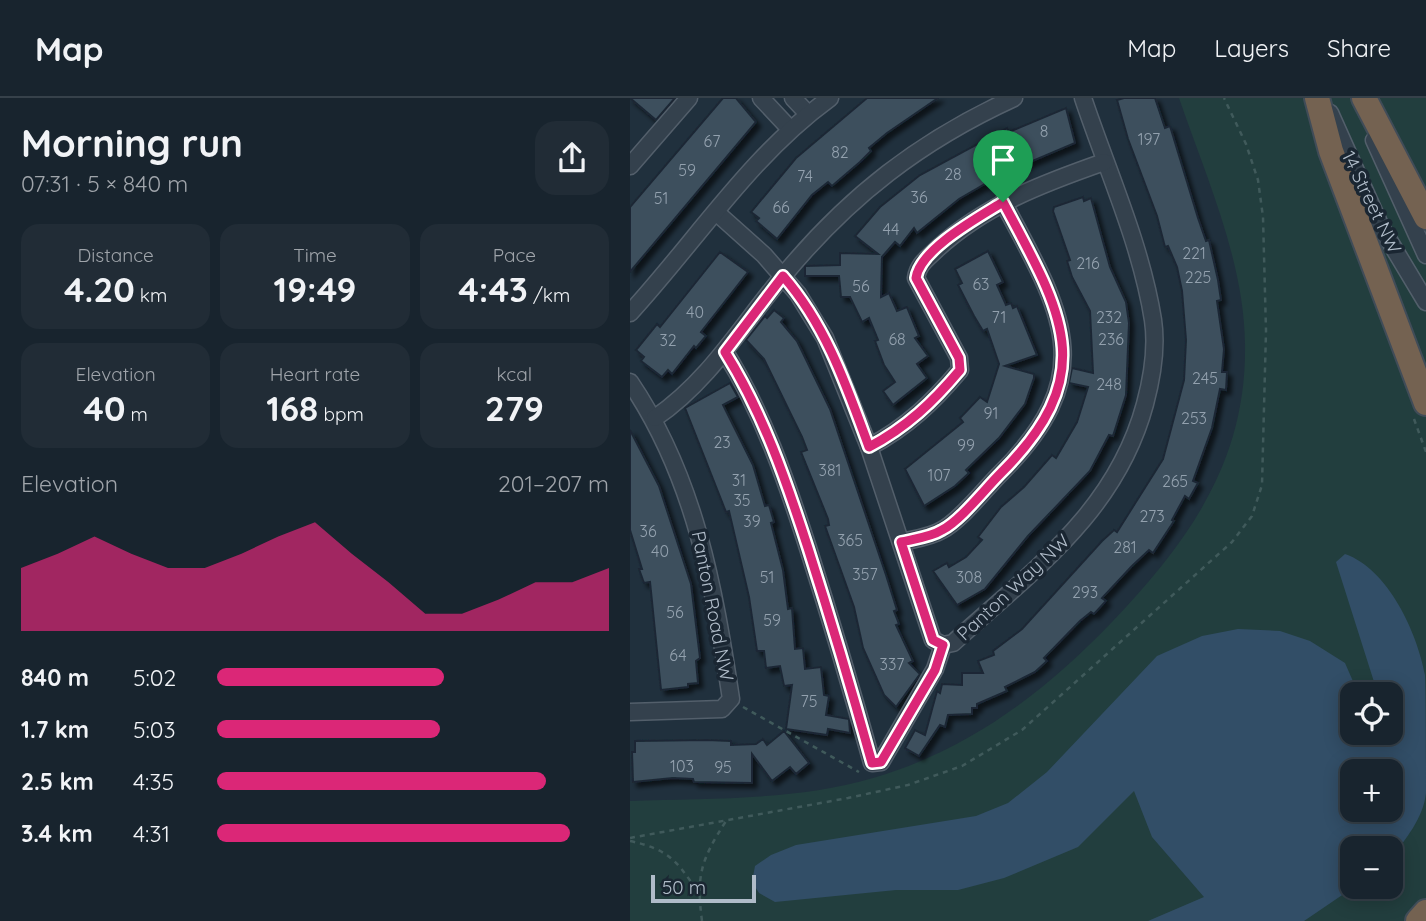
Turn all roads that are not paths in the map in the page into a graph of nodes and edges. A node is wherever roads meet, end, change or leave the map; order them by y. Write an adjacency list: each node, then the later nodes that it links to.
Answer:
1 (689, 98): 14 (street)
2 (761, 98): 12 (street)
3 (793, 98): 11 (street)
4 (830, 98): 11 (street)
5 (1014, 98): 19 (street)
6 (1083, 98): 13 (street, Panton Way NW)
7 (1317, 98): 24 (highway)
8 (1324, 98): 20 (street, 14 Street NW)
9 (1357, 98): 18 (street, 14 Street NW)
10 (1363, 98): 17 (highway)
11 (808, 114): 12 (street)
12 (790, 129): 16 (street)
13 (1104, 162): 15 (street); 28 (street, Panton Way NW)
14 (630, 166)
15 (1003, 202): 26 (street); 27 (street)
16 (717, 213): 19 (street, Panton Way NW); 21 (street)
17 (1426, 217)
18 (1426, 256)
19 (783, 276): 22 (street); 26 (street, Panton Way NW)
20 (1426, 302)
21 (630, 313)
22 (725, 352): 25 (street); 28 (street)
23 (630, 382): 25 (street, Panton Road NW)
24 (1426, 403)
25 (654, 418): 29 (street, Panton Road NW)
26 (869, 447): 27 (street, Panton Way NW)
27 (901, 542): 28 (street, Panton Way NW)
28 (943, 645)
29 (630, 712)
30 (1426, 912): 31 (highway)
31 (1418, 921)

